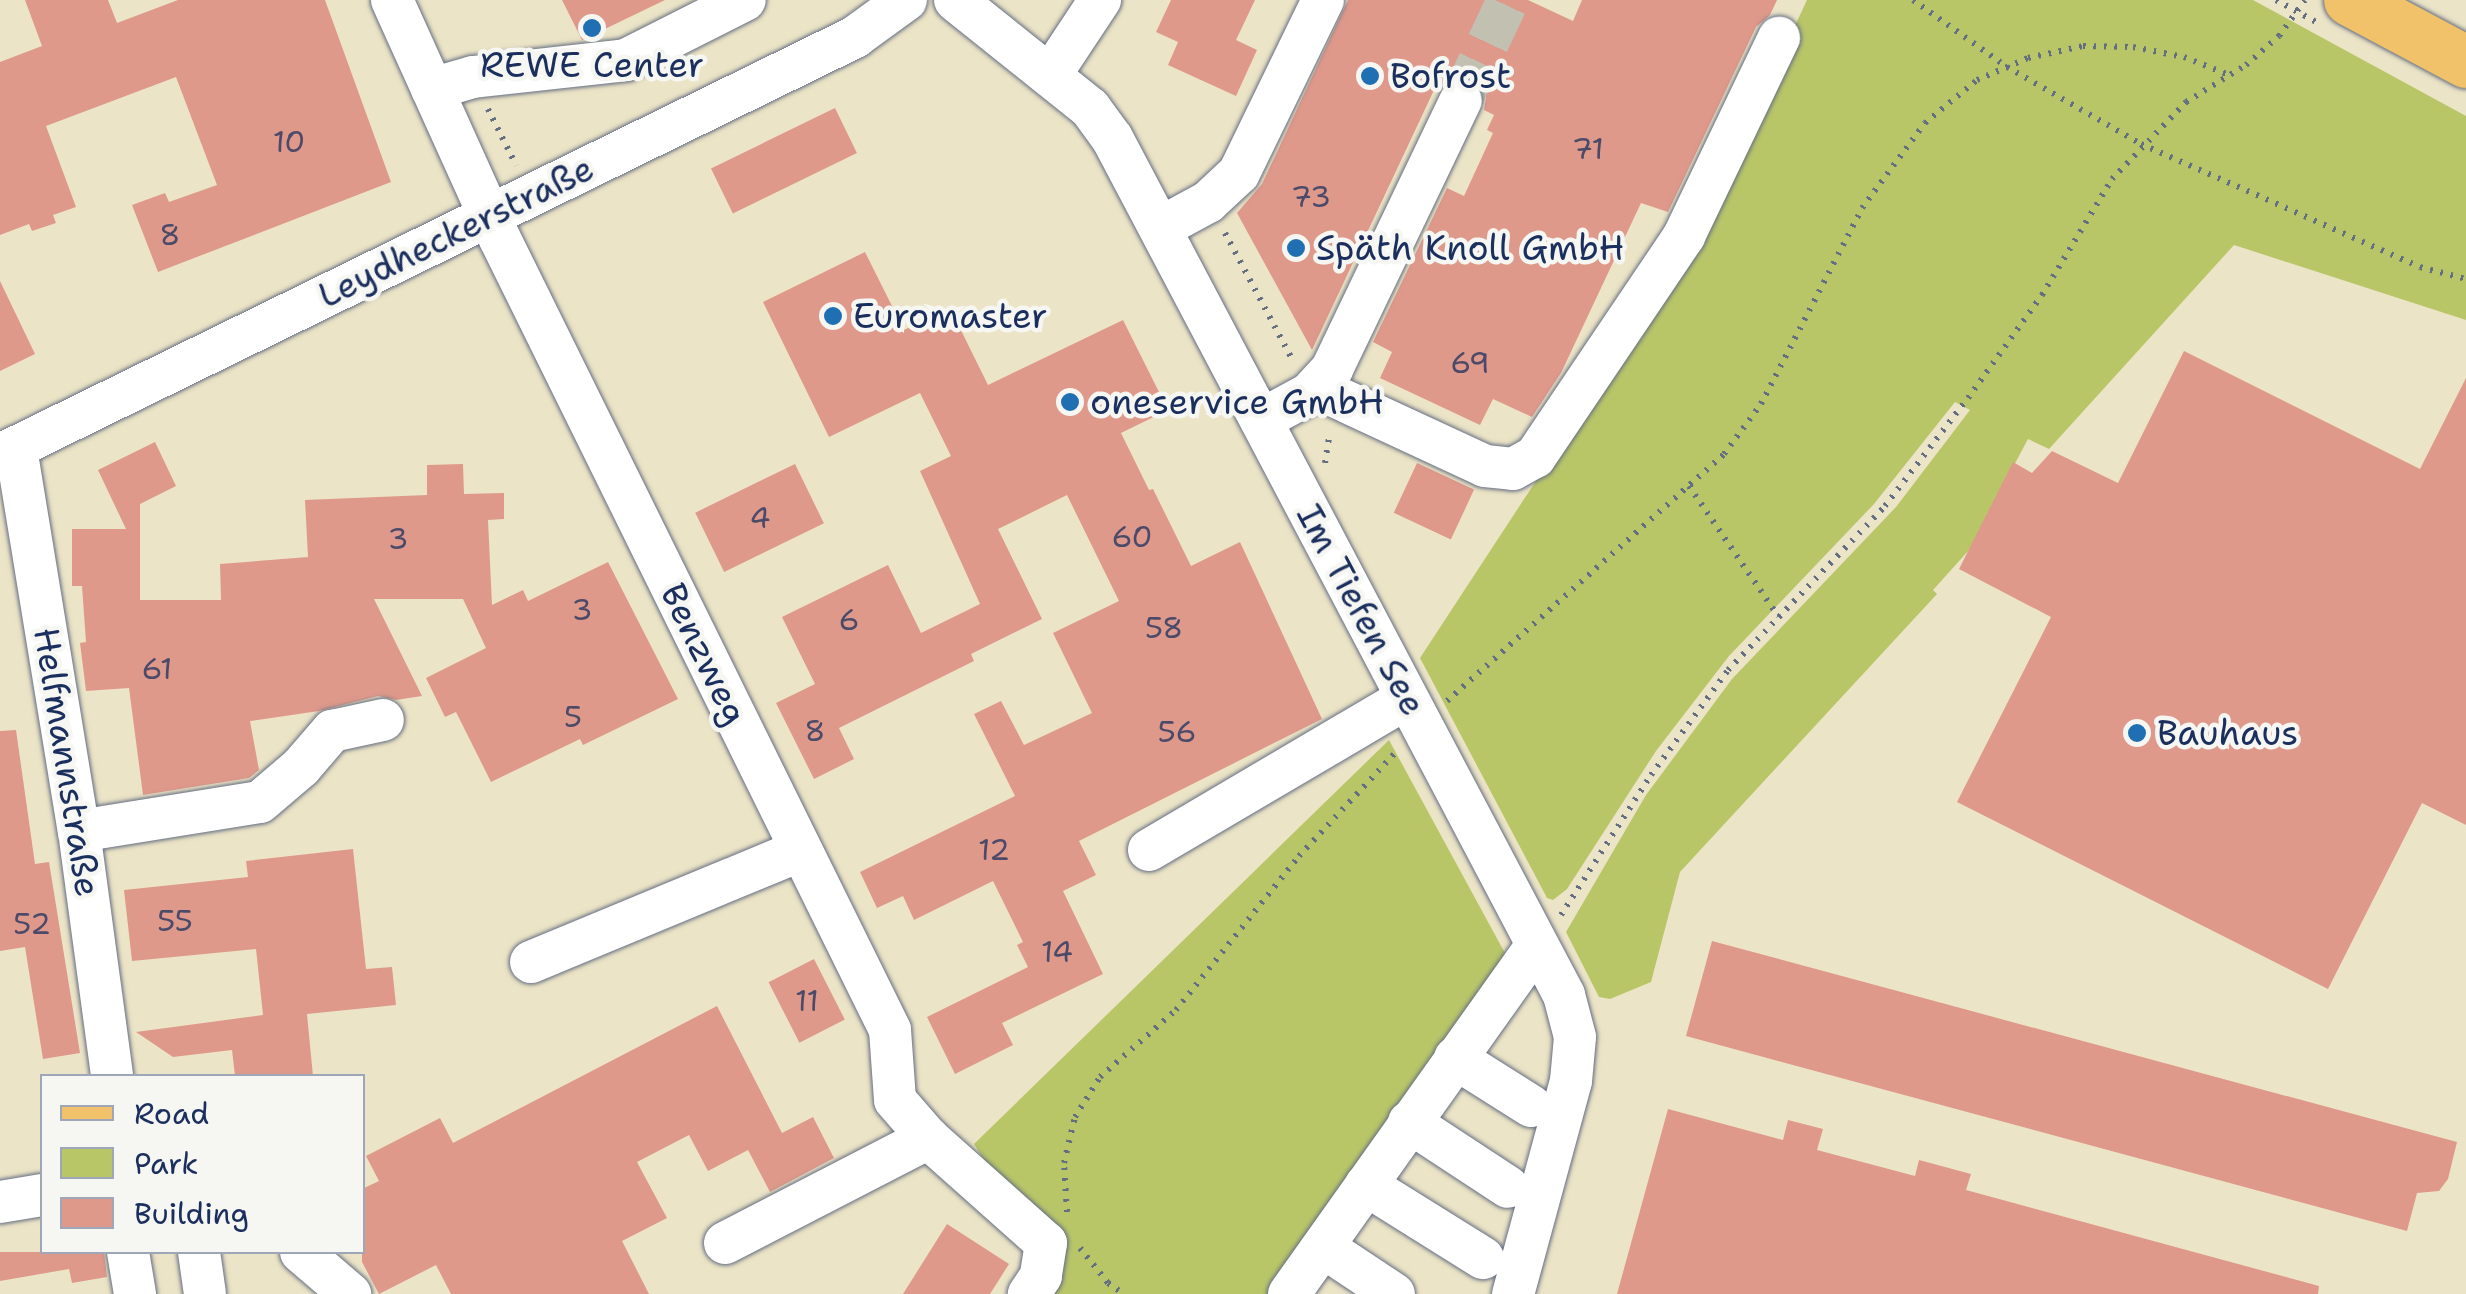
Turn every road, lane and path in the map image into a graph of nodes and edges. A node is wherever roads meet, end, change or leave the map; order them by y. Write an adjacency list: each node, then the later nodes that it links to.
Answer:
1 (392, 0): 15 (street, Benzweg)
2 (744, 0): 15 (street)
3 (906, 0): 18 (street, Leydheckerstraße)
4 (955, 0): 13 (street, Im Tiefen See)
5 (1100, 0): 13 (street)
6 (1323, 0): 19 (street)
7 (1913, 0): 12 (path)
8 (2305, 0): 14 (path)
9 (2350, 0): 11 (main road)
10 (1779, 38): 21 (street)
11 (2466, 62)
12 (2007, 67): 14 (path); 17 (path); 24 (path)
13 (1051, 74): 19 (street, Im Tiefen See)
14 (2230, 75): 17 (path)
15 (432, 89): 18 (street, Benzweg)
16 (1461, 100): 21 (street)
17 (2142, 144): 20 (path); 25 (path)
18 (488, 215): 23 (street, Leydheckerstraße); 30 (street, Benzweg)
19 (1160, 228): 22 (street, Im Tiefen See)
20 (2466, 279)
21 (1316, 388): 22 (street)
22 (1261, 420): 26 (street, Im Tiefen See)
23 (8, 452): 29 (street, Helfmannstraße)
24 (1689, 486): 25 (path); 26 (path)
25 (1778, 616): 32 (path)
26 (1423, 704): 31 (street); 32 (street, Im Tiefen See)
27 (382, 720): 29 (street)
28 (1404, 742): 44 (path)
29 (79, 831): 35 (street, Helfmannstraße)
30 (801, 850): 33 (street); 38 (street, Benzweg)
31 (1148, 850)
32 (1538, 945): 34 (street); 57 (street, Im Tiefen See)
33 (531, 962)
34 (1455, 1058): 36 (street); 37 (street)
35 (112, 1074)
36 (1531, 1106)
37 (1409, 1122): 39 (street); 40 (street)
38 (928, 1138): 43 (street); 44 (street)
39 (1366, 1185): 45 (street); 49 (street)
40 (1508, 1187)
41 (40, 1195): 42 (street)
42 (0, 1202)
43 (726, 1243)
44 (1060, 1243): 53 (street); 54 (path)
45 (1322, 1246): 55 (street); 56 (street)
46 (128, 1254): 50 (street)
47 (199, 1254): 51 (street)
48 (303, 1254): 52 (street)
49 (1483, 1258)
50 (135, 1294)
51 (205, 1294)
52 (350, 1294)
53 (1028, 1294)
54 (1124, 1294)
55 (1288, 1294)
56 (1394, 1294)
57 (1512, 1294)

